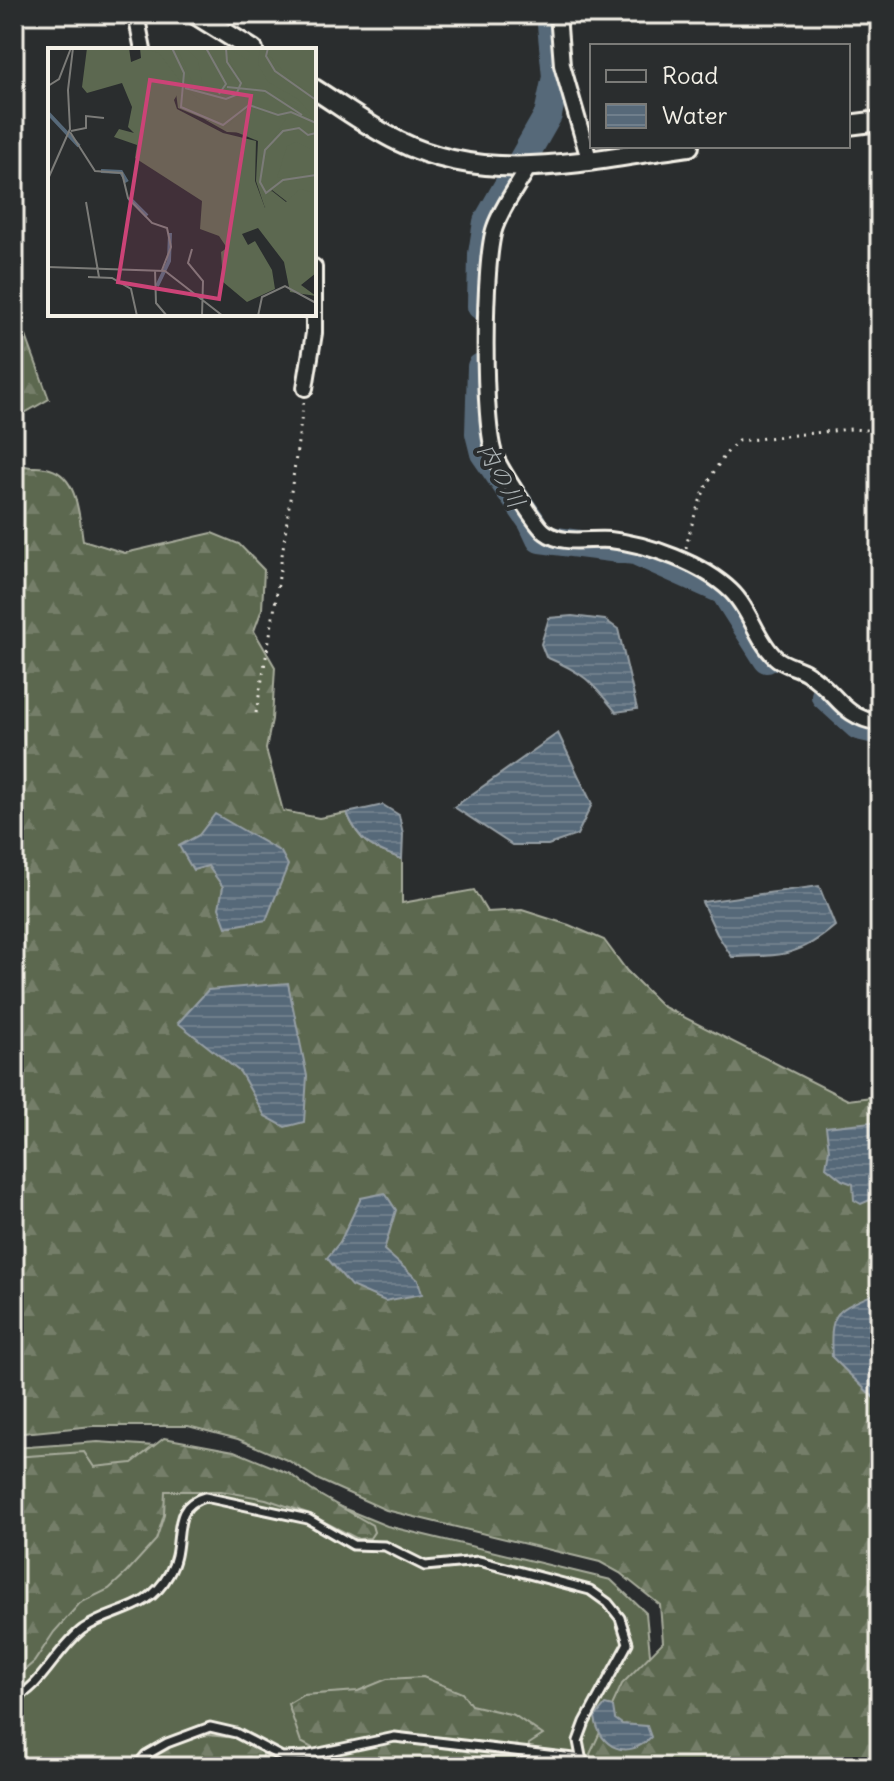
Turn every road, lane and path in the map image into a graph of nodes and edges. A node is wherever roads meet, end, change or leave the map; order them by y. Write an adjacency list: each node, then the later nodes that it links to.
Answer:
1 (136, 14): 4 (street)
2 (195, 14): 5 (street)
3 (558, 14): 10 (street)
4 (143, 48)
5 (250, 48)
6 (316, 90): 11 (street)
7 (880, 121): 8 (street)
8 (850, 125)
9 (674, 148): 10 (street)
10 (589, 159): 11 (street)
11 (528, 168): 15 (street)
12 (314, 316): 13 (street)
13 (305, 388): 16 (path)
14 (880, 431): 15 (path)
15 (684, 559): 17 (street)
16 (256, 713)
17 (880, 723)
18 (14, 1698): 20 (lane)
19 (282, 1757): 20 (lane); 21 (lane); 22 (lane)
20 (583, 1763)
21 (136, 1767)
22 (277, 1767)

